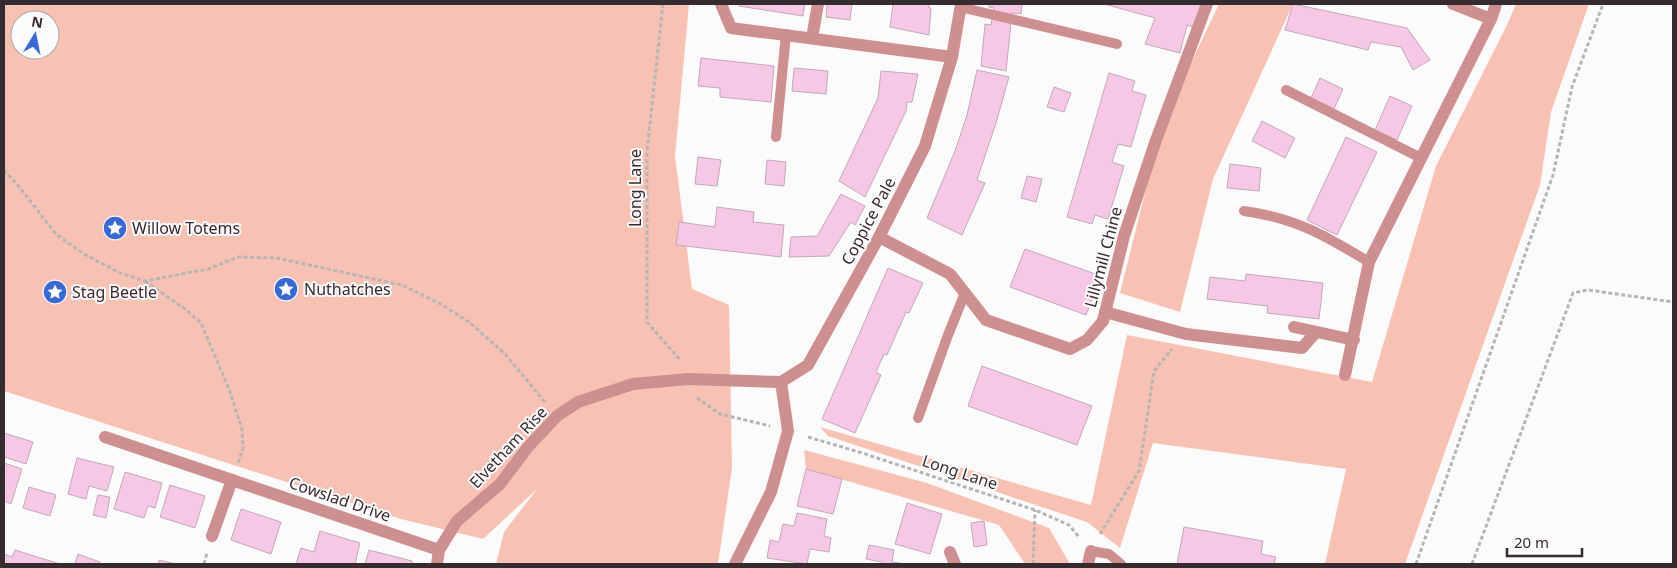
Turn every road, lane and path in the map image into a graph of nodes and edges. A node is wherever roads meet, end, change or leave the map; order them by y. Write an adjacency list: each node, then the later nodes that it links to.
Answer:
1 (663, 4): 29 (path, Long Lane)
2 (721, 4): 10 (street)
3 (818, 4): 11 (street)
4 (1207, 4): 24 (street, Lillymill Chine)
5 (1453, 4): 9 (street)
6 (1496, 4): 9 (street)
7 (1603, 4): 49 (path)
8 (961, 5): 12 (lane); 13 (street, Coppice Pale)
9 (1491, 19): 16 (street)
10 (786, 34): 11 (street); 15 (lane)
11 (812, 38): 13 (street)
12 (1118, 44)
13 (952, 57): 19 (street, Coppice Pale)
14 (1286, 90): 16 (lane)
15 (776, 137)
16 (1421, 158): 20 (street)
17 (4, 170): 21 (path)
18 (1244, 211): 20 (lane)
19 (879, 237): 22 (street, Lillymill Chine); 31 (street, Coppice Pale)
20 (1369, 262): 28 (street)
21 (145, 281): 33 (path); 38 (path)
22 (965, 293): 24 (street, Lillymill Chine); 34 (lane)
23 (1673, 302): 50 (path)
24 (1105, 312): 27 (street)
25 (1294, 327): 26 (street)
26 (1316, 332): 27 (street); 28 (street)
27 (1186, 334): 43 (path)
28 (1354, 340): 30 (street)
29 (680, 360)
30 (1345, 375)
31 (782, 382): 33 (street, Elvetham Rise); 45 (street)
32 (697, 398): 35 (path)
33 (557, 416): 41 (street, Elvetham Rise)
34 (918, 418)
35 (771, 427)
36 (105, 437): 38 (street, Cowslad Drive)
37 (808, 437): 39 (path, Long Lane)
38 (232, 480): 40 (street); 41 (street, Cowslad Drive)
39 (1035, 510): 43 (path, Long Lane); 47 (path)
40 (212, 536)
41 (439, 550): 44 (street, Elvetham Rise)
42 (950, 552): 46 (street)
43 (1090, 558): 48 (lane)
44 (437, 564)
45 (736, 564)
46 (956, 564)
47 (1033, 564)
48 (1121, 564)
49 (1416, 564)
50 (1472, 564)

